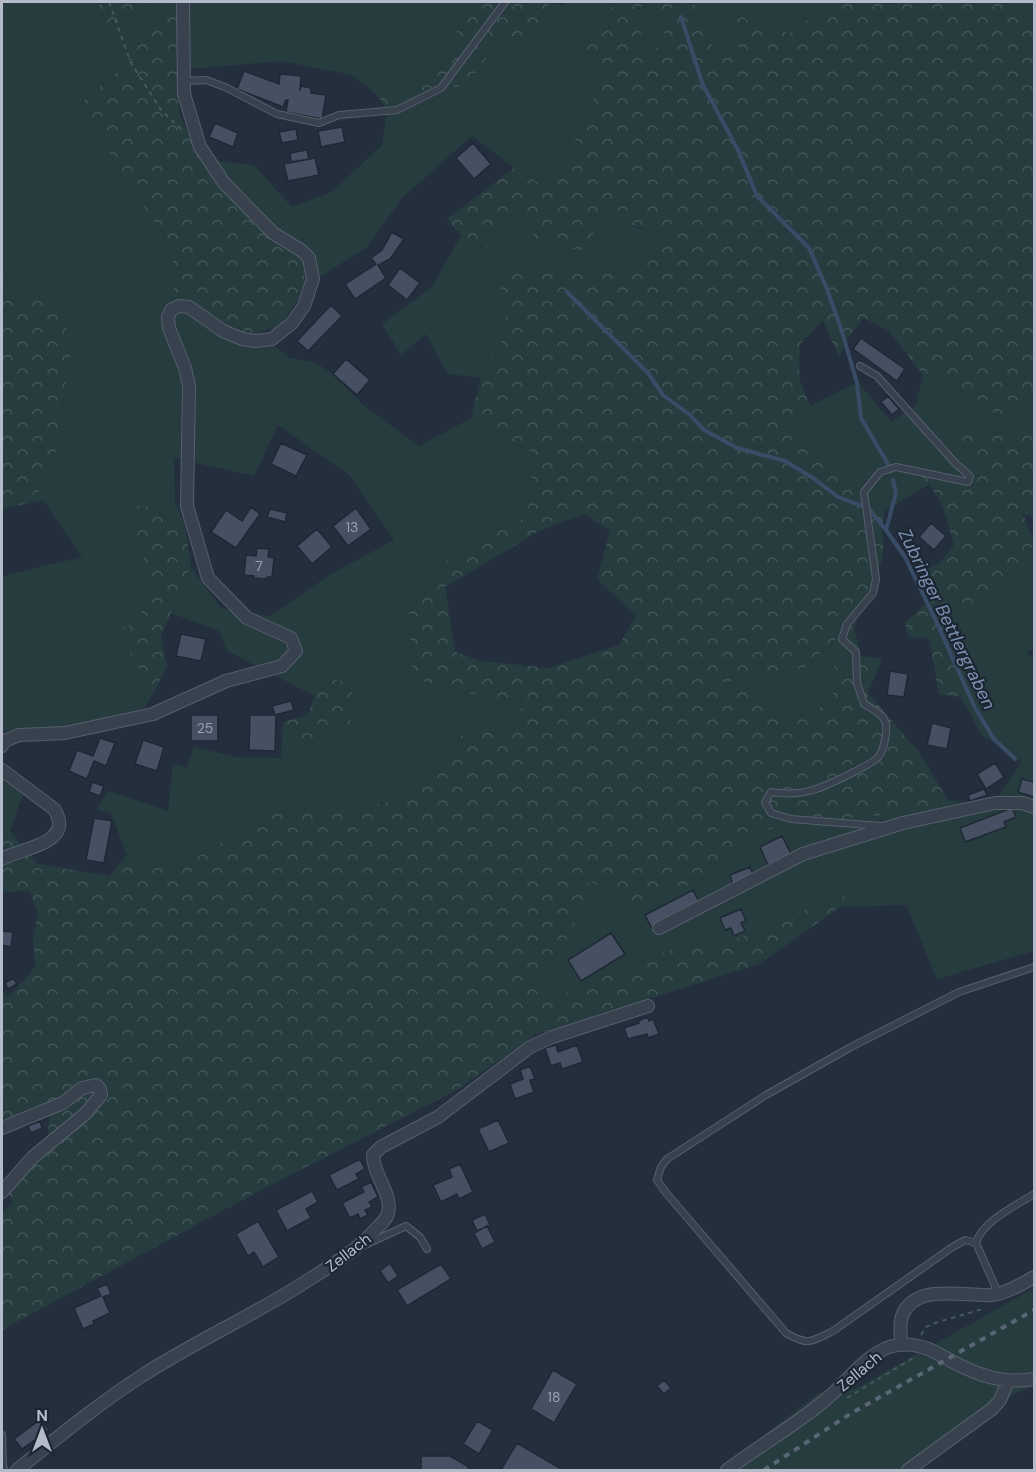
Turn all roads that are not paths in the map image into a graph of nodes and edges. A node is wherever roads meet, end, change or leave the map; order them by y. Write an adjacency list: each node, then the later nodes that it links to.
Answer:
1 (183, 2): 3 (street)
2 (505, 2): 3 (lane)
3 (183, 81): 5 (street)
4 (860, 366): 8 (lane)
5 (2, 746)
6 (2, 770): 9 (street)
7 (1035, 807): 8 (street)
8 (890, 827): 10 (street)
9 (2, 859)
10 (659, 928)
11 (1035, 968): 16 (lane)
12 (648, 1006): 17 (street, Zellach)
13 (2, 1128): 14 (street)
14 (2, 1192)
15 (1035, 1194): 16 (lane)
16 (976, 1243): 20 (lane)
17 (357, 1248): 18 (lane); 26 (street, Zellach)
18 (427, 1249)
19 (1035, 1277): 20 (street)
20 (994, 1295): 21 (street)
21 (901, 1344): 23 (street, Zellach); 27 (street, Zellach)
22 (1035, 1379): 23 (street, Zellach)
23 (1008, 1381): 28 (street)
24 (2, 1436): 25 (lane)
25 (6, 1470)
26 (17, 1470)
27 (727, 1470)
28 (908, 1470)

